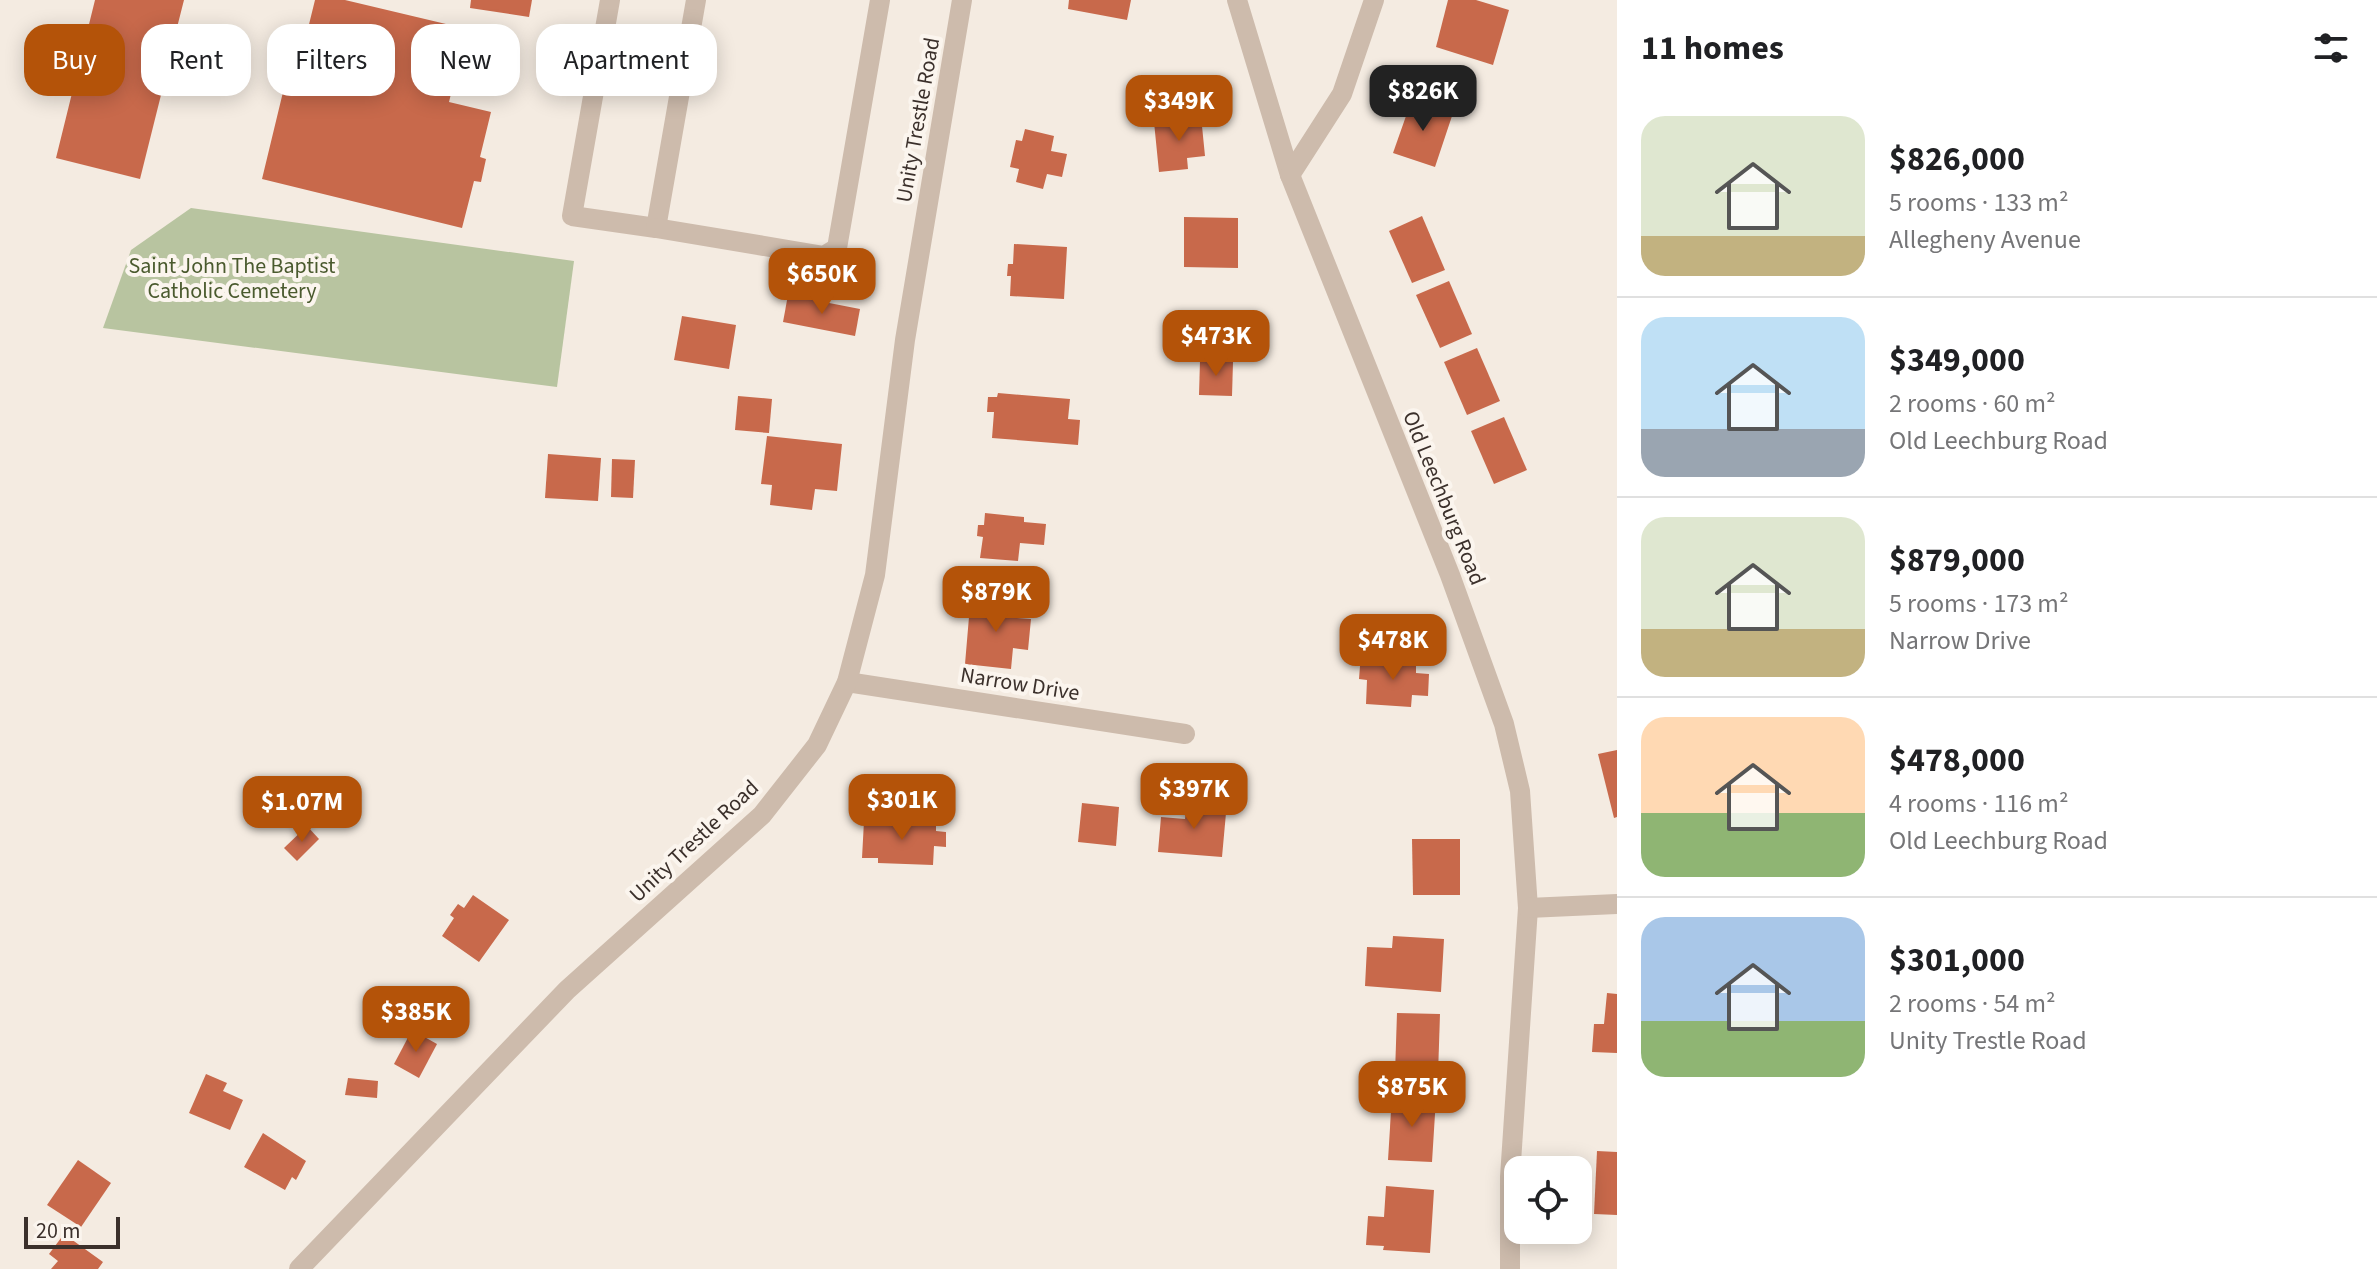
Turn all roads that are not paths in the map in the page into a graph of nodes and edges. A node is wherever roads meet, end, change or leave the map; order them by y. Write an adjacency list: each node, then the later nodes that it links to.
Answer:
1 (610, 0): 8 (street)
2 (696, 0): 8 (street)
3 (880, 0): 8 (street)
4 (962, 0): 9 (street, Unity Trestle Road)
5 (1237, 0): 7 (street, Old Leechburg Road)
6 (1374, 0): 7 (street)
7 (1290, 175): 12 (street, Old Leechburg Road)
8 (656, 228)
9 (847, 682): 10 (street, Narrow Drive); 13 (street, Unity Trestle Road)
10 (1185, 734)
11 (1617, 904): 12 (street)
12 (1528, 908): 14 (street, Old Leechburg Road)
13 (299, 1269)
14 (1510, 1269)

